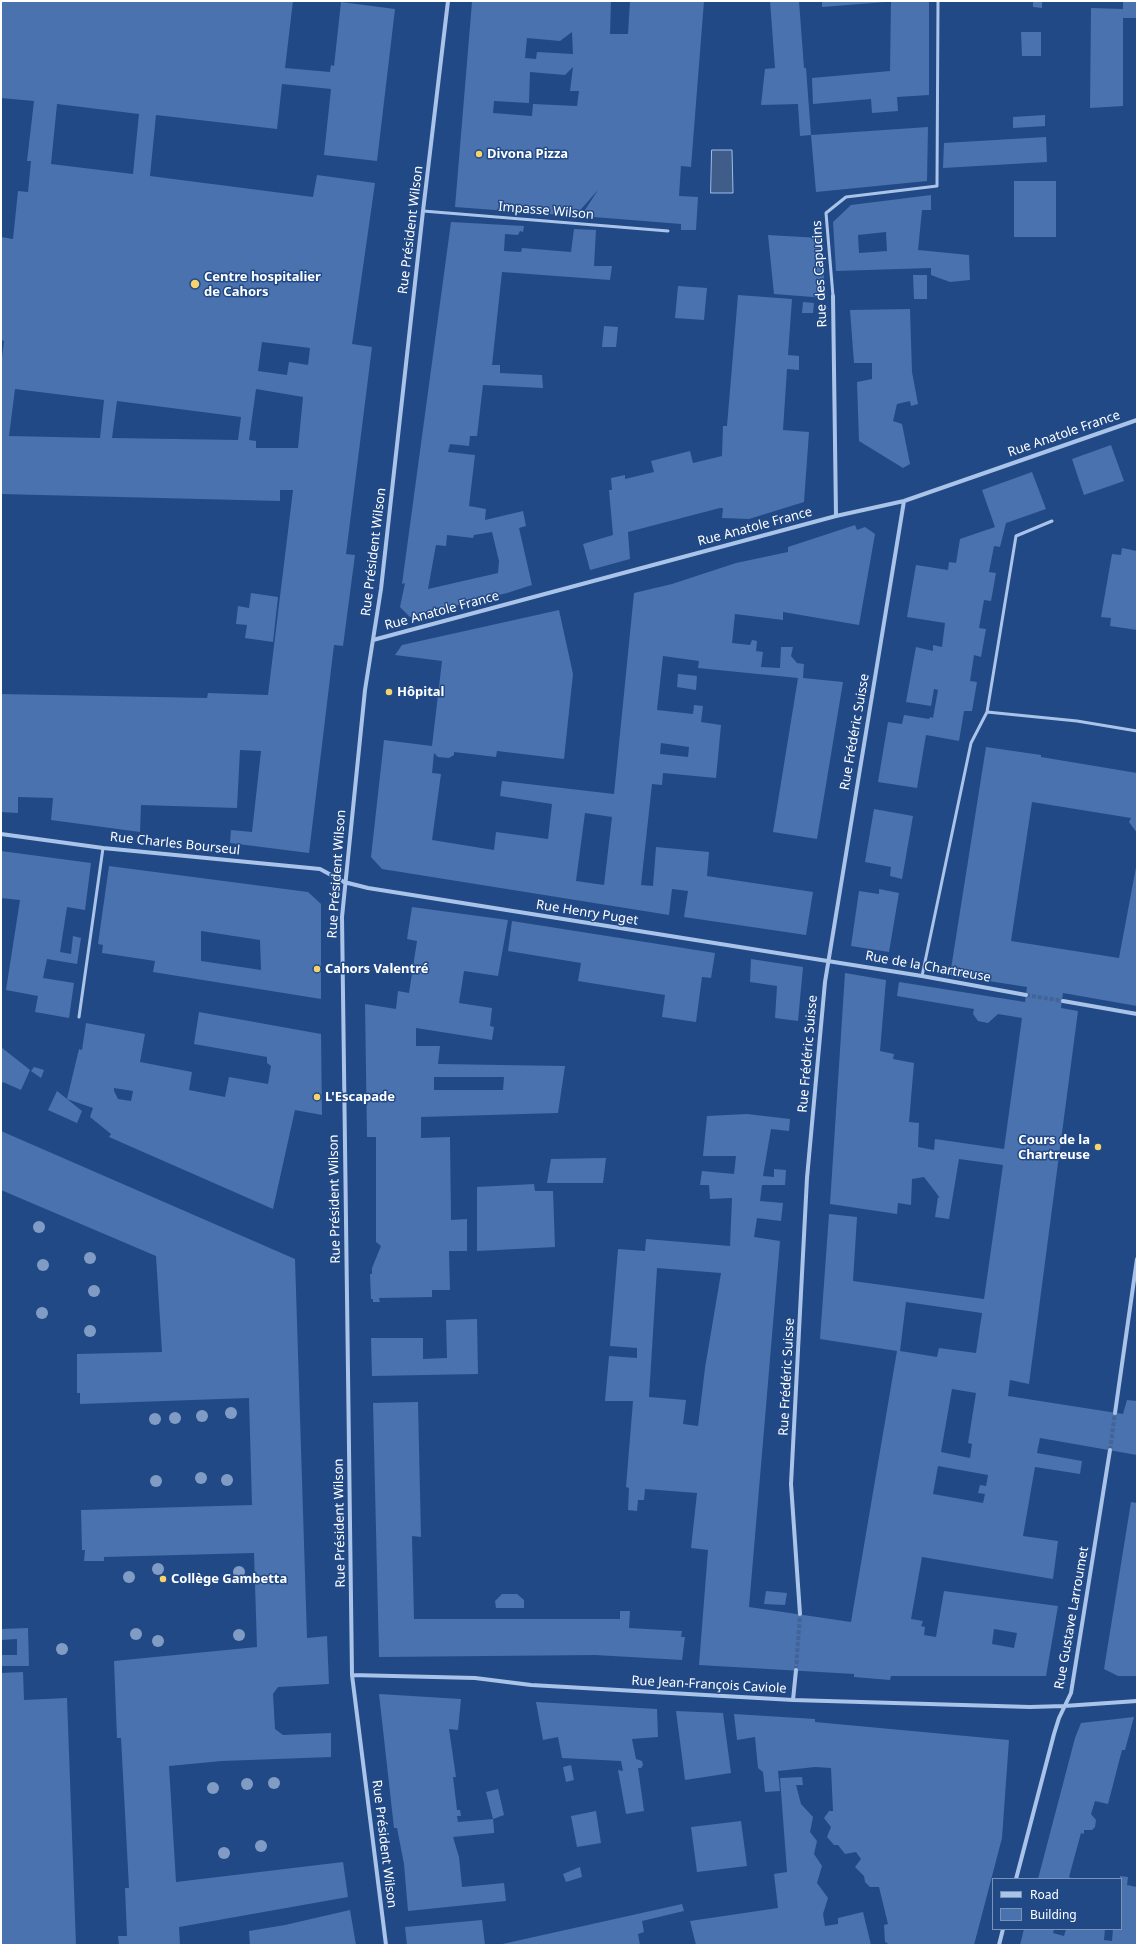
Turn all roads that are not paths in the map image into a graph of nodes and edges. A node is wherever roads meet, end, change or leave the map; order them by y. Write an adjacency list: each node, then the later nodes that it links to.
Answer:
1 (448, 1): 3 (street, Rue Président Wilson)
2 (938, 1): 5 (lane, Rue des Capucins)
3 (423, 211): 4 (lane, Impasse Wilson); 10 (street, Rue Président Wilson)
4 (668, 231)
5 (833, 296): 8 (street, Rue des Capucins)
6 (1137, 420): 7 (street, Rue Anatole France)
7 (904, 500): 8 (street, Rue Anatole France); 16 (street, Rue Frédéric Suisse)
8 (836, 516): 10 (street, Rue Anatole France)
9 (1052, 521): 11 (lane)
10 (373, 640): 15 (street, Rue Président Wilson)
11 (987, 712): 12 (lane); 17 (lane)
12 (1137, 731)
13 (1, 834): 14 (street, Rue Charles Bourseul)
14 (103, 848): 15 (street, Rue Charles Bourseul); 21 (lane)
15 (344, 882): 16 (street, Rue Henry Puget); 27 (street, Rue Président Wilson)
16 (827, 961): 17 (street, Rue de la Chartreuse); 25 (street, Rue Frédéric Suisse)
17 (922, 976): 18 (street, Rue de la Chartreuse)
18 (1026, 995)
19 (1062, 1001): 20 (street)
20 (1137, 1014)
21 (79, 1017)
22 (1137, 1259): 23 (street)
23 (1115, 1413)
24 (1110, 1450): 30 (street, Rue Gustave Larroumet)
25 (800, 1614)
26 (796, 1670): 28 (street)
27 (352, 1675): 28 (street, Rue Jean-François Caviole); 33 (street, Rue Président Wilson)
28 (793, 1700): 30 (street, Rue Jean-François Caviole)
29 (1137, 1701): 30 (street, Rue Jean-François Caviole)
30 (1064, 1706): 31 (street, Rue Gustave Larroumet)
31 (1016, 1878)
32 (1003, 1930): 34 (street)
33 (386, 1945)
34 (999, 1945)

